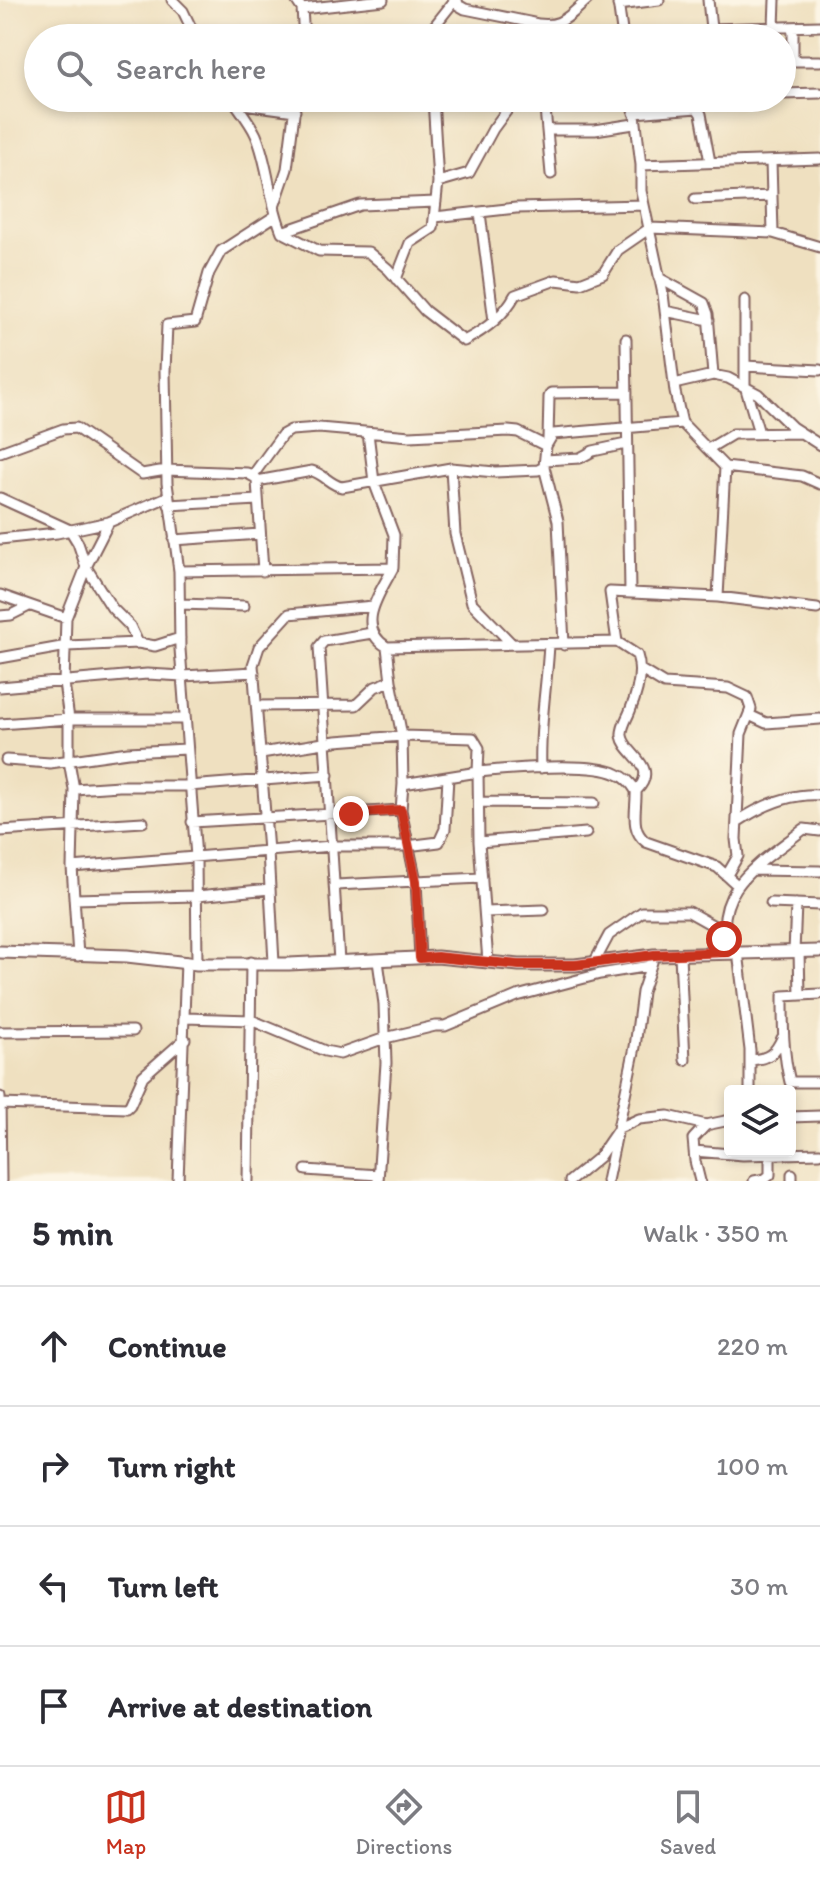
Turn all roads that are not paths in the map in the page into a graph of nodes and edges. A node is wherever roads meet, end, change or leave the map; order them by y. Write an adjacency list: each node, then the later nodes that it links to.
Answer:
1 (172, 0): 11 (street)
2 (383, 0): 9 (street)
3 (456, 0): 10 (street); 13 (street)
4 (587, 0): 15 (street)
5 (659, 0): 8 (street)
6 (708, 0): 17 (street)
7 (775, 0): 18 (street)
8 (618, 2): 16 (street)
9 (299, 4): 12 (street)
10 (529, 22): 14 (street)
11 (189, 24)
12 (302, 24)
13 (439, 24)
14 (538, 24)
15 (555, 24)
16 (621, 24)
17 (711, 24)
18 (774, 24)
19 (820, 26): 20 (street)
20 (796, 27)
21 (796, 61): 22 (street)
22 (820, 61)
23 (820, 93): 24 (street)
24 (796, 94)
25 (241, 112): 45 (street)
26 (295, 112): 45 (street)
27 (434, 112): 40 (street)
28 (506, 112): 40 (street)
29 (545, 112): 34 (street)
30 (634, 112): 33 (street)
31 (664, 112): 33 (street)
32 (699, 112): 37 (street)
33 (634, 118): 34 (street); 38 (street)
34 (547, 130): 39 (street)
35 (820, 159): 36 (street)
36 (771, 161): 37 (street); 41 (street)
37 (710, 162): 38 (street)
38 (641, 165): 44 (street)
39 (551, 174)
40 (438, 182): 43 (street)
41 (772, 196): 42 (street); 50 (street)
42 (695, 199)
43 (436, 202): 47 (street); 49 (street)
44 (644, 205): 46 (street); 48 (street)
45 (275, 211): 49 (street); 78 (street)
46 (480, 213): 47 (street); 57 (street)
47 (435, 217): 53 (street)
48 (650, 228): 50 (street); 52 (street); 57 (street)
49 (282, 232): 53 (street)
50 (773, 233): 51 (street)
51 (820, 247)
52 (659, 278): 55 (street); 56 (street)
53 (396, 279): 57 (street)
54 (745, 300): 59 (street)
55 (665, 311): 56 (street); 62 (street)
56 (709, 320): 61 (street)
57 (494, 321)
58 (626, 339): 64 (street)
59 (745, 366): 60 (street); 63 (street)
60 (820, 370)
61 (713, 375): 62 (street); 63 (street)
62 (674, 384): 65 (street)
63 (745, 386): 68 (street); 69 (street)
64 (627, 392): 66 (street); 70 (street)
65 (682, 423): 66 (street); 73 (street)
66 (626, 427): 70 (street); 71 (street)
67 (368, 433): 70 (street); 79 (street); 80 (street)
68 (759, 433): 69 (street); 73 (street)
69 (800, 433): 72 (street)
70 (547, 442): 75 (street)
71 (626, 444): 75 (street); 94 (street)
72 (820, 445)
73 (708, 449): 76 (street)
74 (0, 452): 78 (street)
75 (545, 464): 77 (street); 110 (street)
76 (725, 467): 81 (street); 96 (street)
77 (451, 468): 80 (street); 108 (street)
78 (166, 470): 79 (street); 84 (street)
79 (255, 478): 80 (street); 83 (street)
80 (374, 482): 91 (street)
81 (820, 484)
82 (0, 498): 86 (street)
83 (258, 500): 84 (street); 87 (street)
84 (168, 501): 85 (street); 89 (street)
85 (109, 522): 86 (street); 90 (street)
86 (70, 530): 88 (street); 90 (street)
87 (260, 534): 89 (street); 93 (street)
88 (0, 539)
89 (174, 540): 92 (street)
90 (86, 567): 103 (street); 107 (street)
91 (393, 568): 93 (street); 100 (street)
92 (179, 571): 93 (street); 97 (street)
93 (263, 571)
94 (630, 593): 96 (street); 106 (street)
95 (0, 595): 98 (street)
96 (718, 597): 101 (street)
97 (180, 604): 99 (street); 105 (street)
98 (29, 606): 102 (street); 103 (street)
99 (244, 606)
100 (373, 606): 104 (street); 115 (street)
101 (817, 609)
102 (0, 616)
103 (66, 618): 111 (street)
104 (372, 633): 112 (street); 120 (street)
105 (180, 638): 107 (street); 116 (street)
106 (617, 642): 110 (street); 114 (street)
107 (138, 643): 111 (street)
108 (512, 644): 109 (street); 112 (street)
109 (549, 644): 110 (street); 133 (street)
110 (564, 645)
111 (67, 646): 113 (street); 118 (street)
112 (387, 647): 117 (street)
113 (0, 658)
114 (641, 670): 122 (street); 141 (street)
115 (254, 672): 116 (street); 121 (street)
116 (183, 676): 118 (street); 124 (street)
117 (391, 681): 120 (street); 127 (street)
118 (64, 683): 119 (street); 123 (street)
119 (0, 687)
120 (322, 705): 121 (street); 128 (street)
121 (257, 706): 130 (street)
122 (749, 715): 125 (street); 150 (street)
123 (69, 719): 124 (street); 126 (street); 132 (street)
124 (185, 719): 129 (street)
125 (820, 719)
126 (0, 724)
127 (402, 736): 128 (street); 134 (street); 138 (street)
128 (324, 744): 130 (street); 135 (street)
129 (187, 749): 132 (street); 139 (street)
130 (261, 753): 137 (street)
131 (6, 760): 132 (street)
132 (69, 761): 140 (street)
133 (541, 768): 134 (street); 141 (street)
134 (478, 772): 136 (street); 143 (street)
135 (328, 775): 137 (street); 146 (street)
136 (448, 778): 138 (street); 157 (street)
137 (261, 780): 139 (street); 147 (street)
138 (403, 784): 145 (street)
139 (189, 786): 140 (street); 149 (street)
140 (74, 789): 151 (street)
141 (636, 791): 163 (street)
142 (820, 795): 150 (street)
143 (479, 802): 144 (street); 155 (street)
144 (594, 803)
145 (401, 810): 146 (street); 157 (street)
146 (331, 814): 147 (street); 156 (street)
147 (263, 818): 149 (street); 158 (street)
148 (143, 822): 151 (street)
149 (192, 822): 159 (street)
150 (737, 822): 163 (street)
151 (72, 827): 152 (street); 160 (street)
152 (0, 831)
153 (820, 831): 161 (street)
154 (586, 833): 155 (street)
155 (479, 842): 164 (street)
156 (332, 846): 157 (street); 158 (street); 167 (street)
157 (407, 846): 165 (street)
158 (268, 851): 159 (street); 168 (street)
159 (196, 857): 160 (street); 169 (street)
160 (72, 867): 170 (street)
161 (753, 870): 162 (street); 166 (street)
162 (820, 871)
163 (727, 875): 166 (street)
164 (482, 878): 165 (street); 175 (street)
165 (416, 881): 167 (street); 183 (street)
166 (736, 884): 176 (street)
167 (336, 885): 184 (street)
168 (270, 889): 169 (street); 190 (street)
169 (197, 896): 170 (street); 189 (street)
170 (74, 899): 182 (street)
171 (771, 903): 172 (street)
172 (796, 904): 173 (street); 177 (street)
173 (820, 905)
174 (544, 910): 175 (street)
175 (485, 912): 188 (street)
176 (723, 931): 180 (street); 191 (street)
177 (797, 951): 178 (street); 180 (street); 193 (street)
178 (820, 951)
179 (0, 952): 182 (street)
180 (733, 952): 181 (street); 202 (street)
181 (680, 955): 186 (street); 201 (street)
182 (78, 956): 189 (street)
183 (420, 958): 185 (street); 188 (street)
184 (339, 961): 185 (street); 190 (street)
185 (378, 961): 199 (street)
186 (652, 961): 191 (street); 199 (street); 210 (street)
187 (251, 962): 189 (street); 190 (street); 195 (street)
188 (488, 962): 191 (street)
189 (192, 963): 194 (street)
190 (274, 963)
191 (594, 963)
192 (820, 994): 193 (street)
193 (800, 995): 198 (street)
194 (185, 1018): 195 (street); 200 (street)
195 (251, 1020): 199 (street); 220 (street)
196 (133, 1031): 197 (street)
197 (0, 1032)
198 (784, 1035): 202 (street); 203 (street)
199 (385, 1038): 217 (street)
200 (185, 1039): 205 (street); 219 (street)
201 (685, 1060)
202 (750, 1060): 204 (street)
203 (820, 1082)
204 (750, 1085)
205 (1, 1101): 218 (street)
206 (820, 1116): 207 (street)
207 (796, 1117)
208 (724, 1121): 209 (street)
209 (706, 1125): 210 (street); 211 (street)
210 (619, 1128): 221 (street); 222 (street)
211 (694, 1151): 212 (street); 223 (street)
212 (724, 1152)
213 (796, 1153): 214 (street)
214 (820, 1153)
215 (770, 1157): 224 (street)
216 (306, 1170): 217 (street)
217 (378, 1178)
218 (1, 1181)
219 (178, 1181)
220 (248, 1181)
221 (570, 1181)
222 (607, 1181)
223 (700, 1181)
224 (754, 1181)

